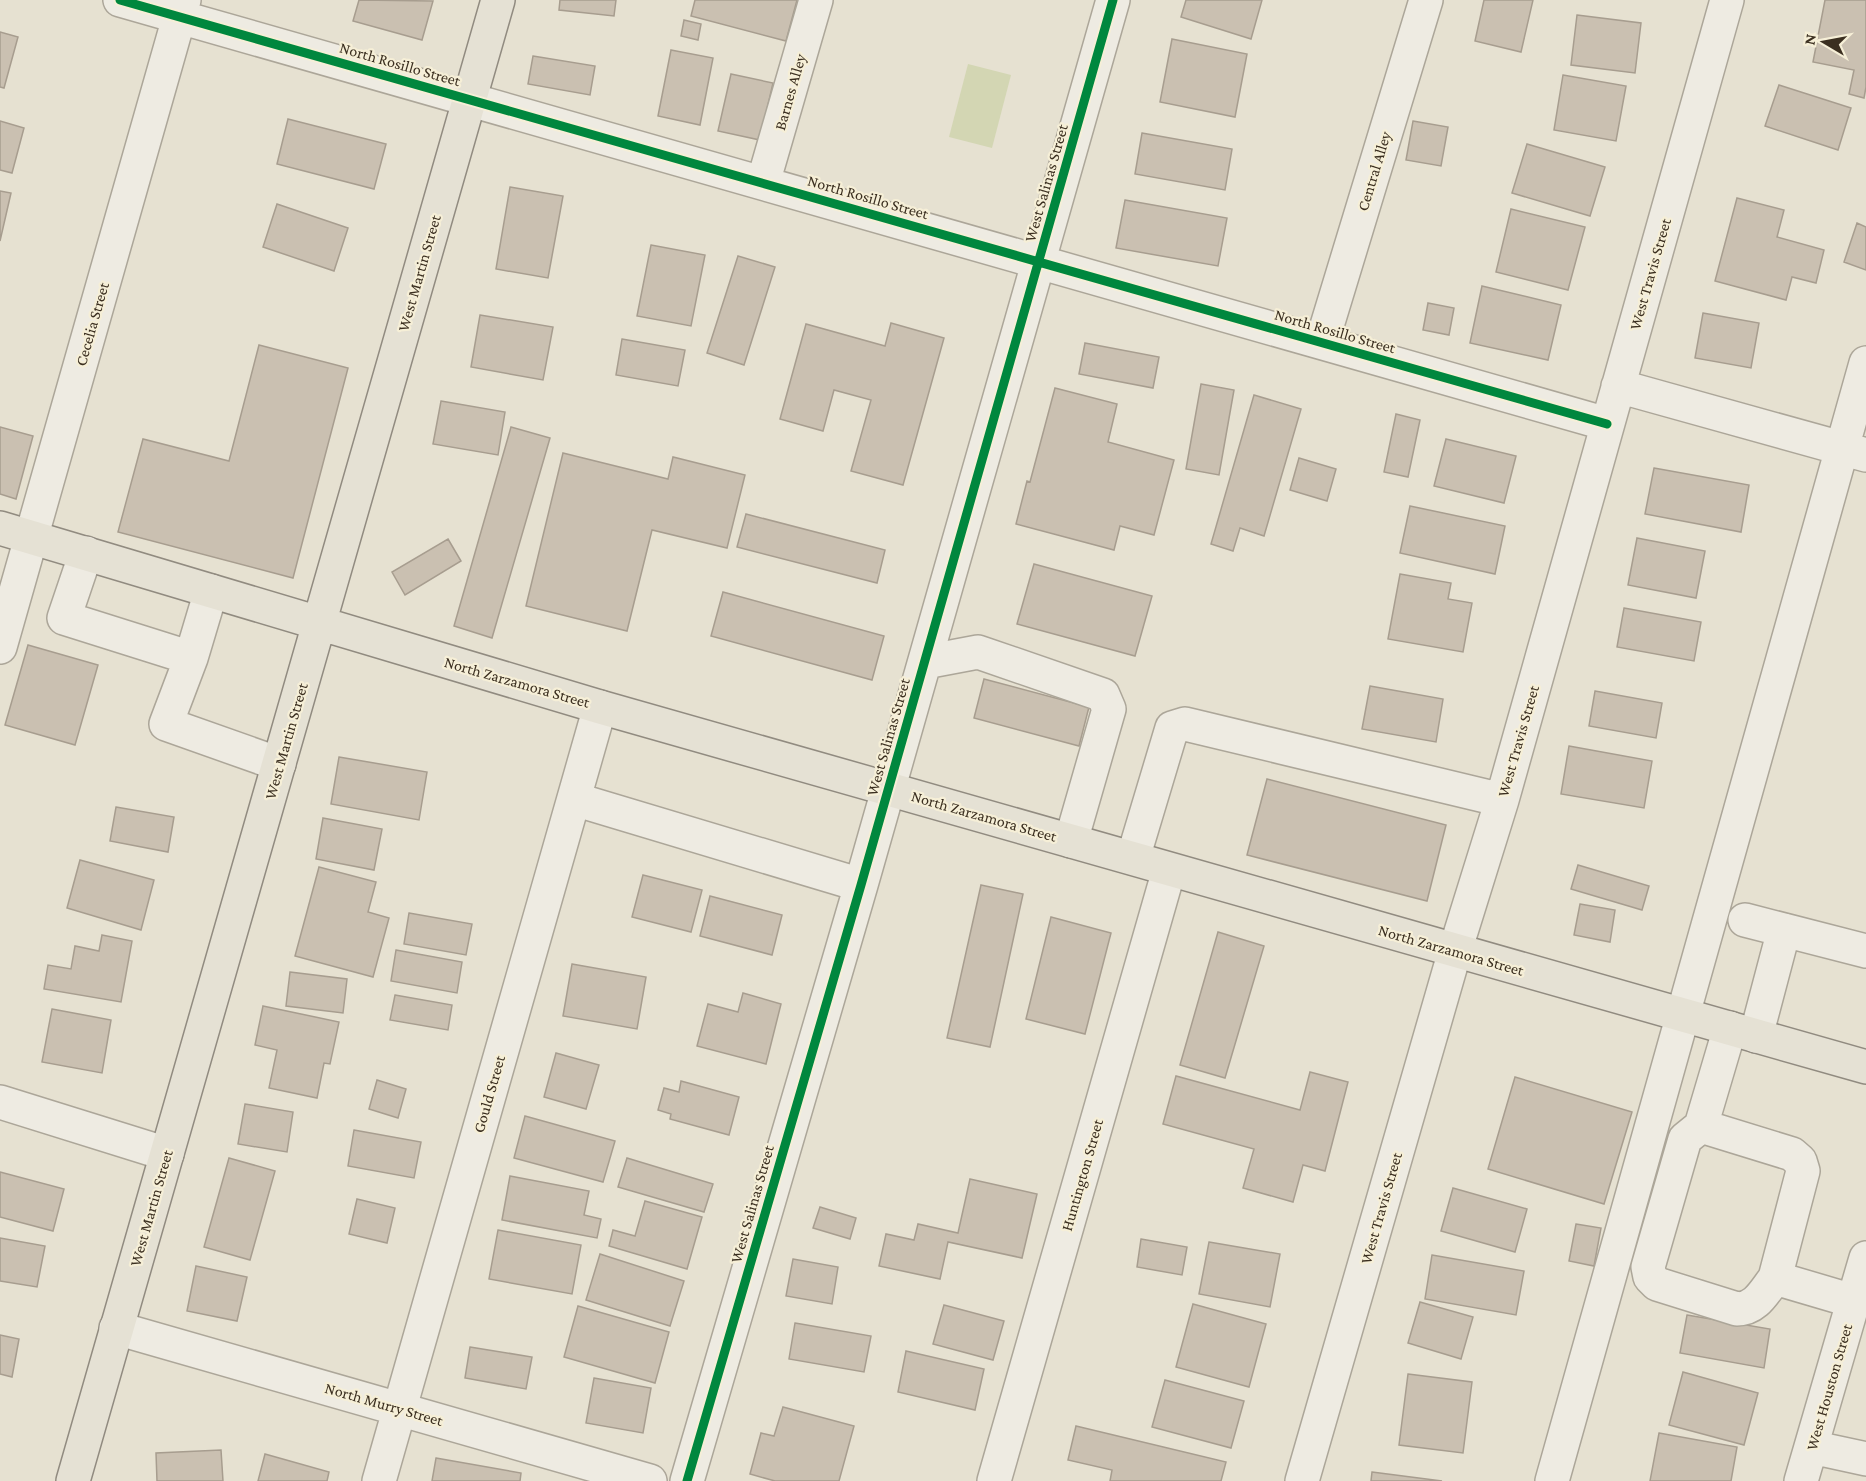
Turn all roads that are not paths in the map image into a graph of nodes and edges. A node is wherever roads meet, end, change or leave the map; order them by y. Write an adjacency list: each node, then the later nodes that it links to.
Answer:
1 (120, 0): 7 (street, North Rosillo Street)
2 (498, 0): 8 (main road, West Martin Street)
3 (816, 0): 9 (street, Barnes Alley)
4 (1113, 0): 10 (street, West Salinas Street)
5 (1426, 0): 11 (street, Central Alley)
6 (1727, 0): 13 (street, West Travis Street)
7 (181, 8): 8 (street, North Rosillo Street); 17 (street, Cecelia Street)
8 (469, 100): 9 (street, North Rosillo Street); 20 (main road, West Martin Street)
9 (764, 183): 10 (street, North Rosillo Street)
10 (1039, 262): 11 (street, North Rosillo Street); 23 (street, West Salinas Street)
11 (1322, 342): 14 (street, North Rosillo Street)
12 (1866, 363): 15 (street)
13 (1618, 386): 14 (street, West Travis Street); 15 (street)
14 (1607, 424): 28 (street, West Travis Street)
15 (1853, 452): 37 (street)
16 (0, 528): 17 (main road, North Zarzamora Street)
17 (32, 537): 18 (main road, North Zarzamora Street); 21 (street, Cecelia Street)
18 (86, 553): 19 (main road, North Zarzamora Street); 22 (street)
19 (211, 591): 20 (main road, North Zarzamora Street); 22 (street)
20 (319, 624): 24 (main road, North Zarzamora Street); 25 (main road, West Martin Street)
21 (0, 647)
22 (191, 658): 25 (street)
23 (925, 662): 26 (street, West Salinas Street); 29 (street)
24 (600, 706): 26 (main road, North Zarzamora Street); 27 (street, Gould Street)
25 (279, 764): 42 (main road, West Martin Street)
26 (888, 789): 29 (main road, North Zarzamora Street); 32 (street, West Salinas Street)
27 (574, 799): 32 (street); 47 (street, Gould Street)
28 (1502, 800): 30 (street); 35 (street, West Travis Street)
29 (1071, 841): 30 (main road, North Zarzamora Street)
30 (1133, 858): 31 (main road, North Zarzamora Street)
31 (1169, 870): 35 (main road, North Zarzamora Street); 54 (street, Huntington Street)
32 (861, 885): 53 (street, West Salinas Street)
33 (1745, 920): 34 (street)
34 (1784, 930): 36 (street); 38 (street)
35 (1455, 951): 37 (main road, North Zarzamora Street); 55 (street, West Travis Street)
36 (1866, 951)
37 (1684, 1015): 38 (main road, North Zarzamora Street); 56 (street)
38 (1743, 1032): 39 (main road, North Zarzamora Street); 41 (street)
39 (1866, 1067)
40 (0, 1102): 42 (street)
41 (1701, 1126): 44 (street); 44 (street)
42 (167, 1154): 46 (main road, West Martin Street)
43 (1866, 1258): 45 (street, West Houston Street)
44 (1774, 1278): 45 (street)
45 (1854, 1301): 48 (street, West Houston Street)
46 (116, 1328): 47 (street, North Murry Street); 50 (main road, West Martin Street)
47 (400, 1408): 51 (street, Gould Street); 52 (street, North Murry Street)
48 (1811, 1447): 49 (street); 57 (street, West Houston Street)
49 (1866, 1459)
50 (73, 1481)
51 (379, 1481)
52 (650, 1481)
53 (687, 1481)
54 (994, 1481)
55 (1302, 1481)
56 (1552, 1481)
57 (1802, 1481)

